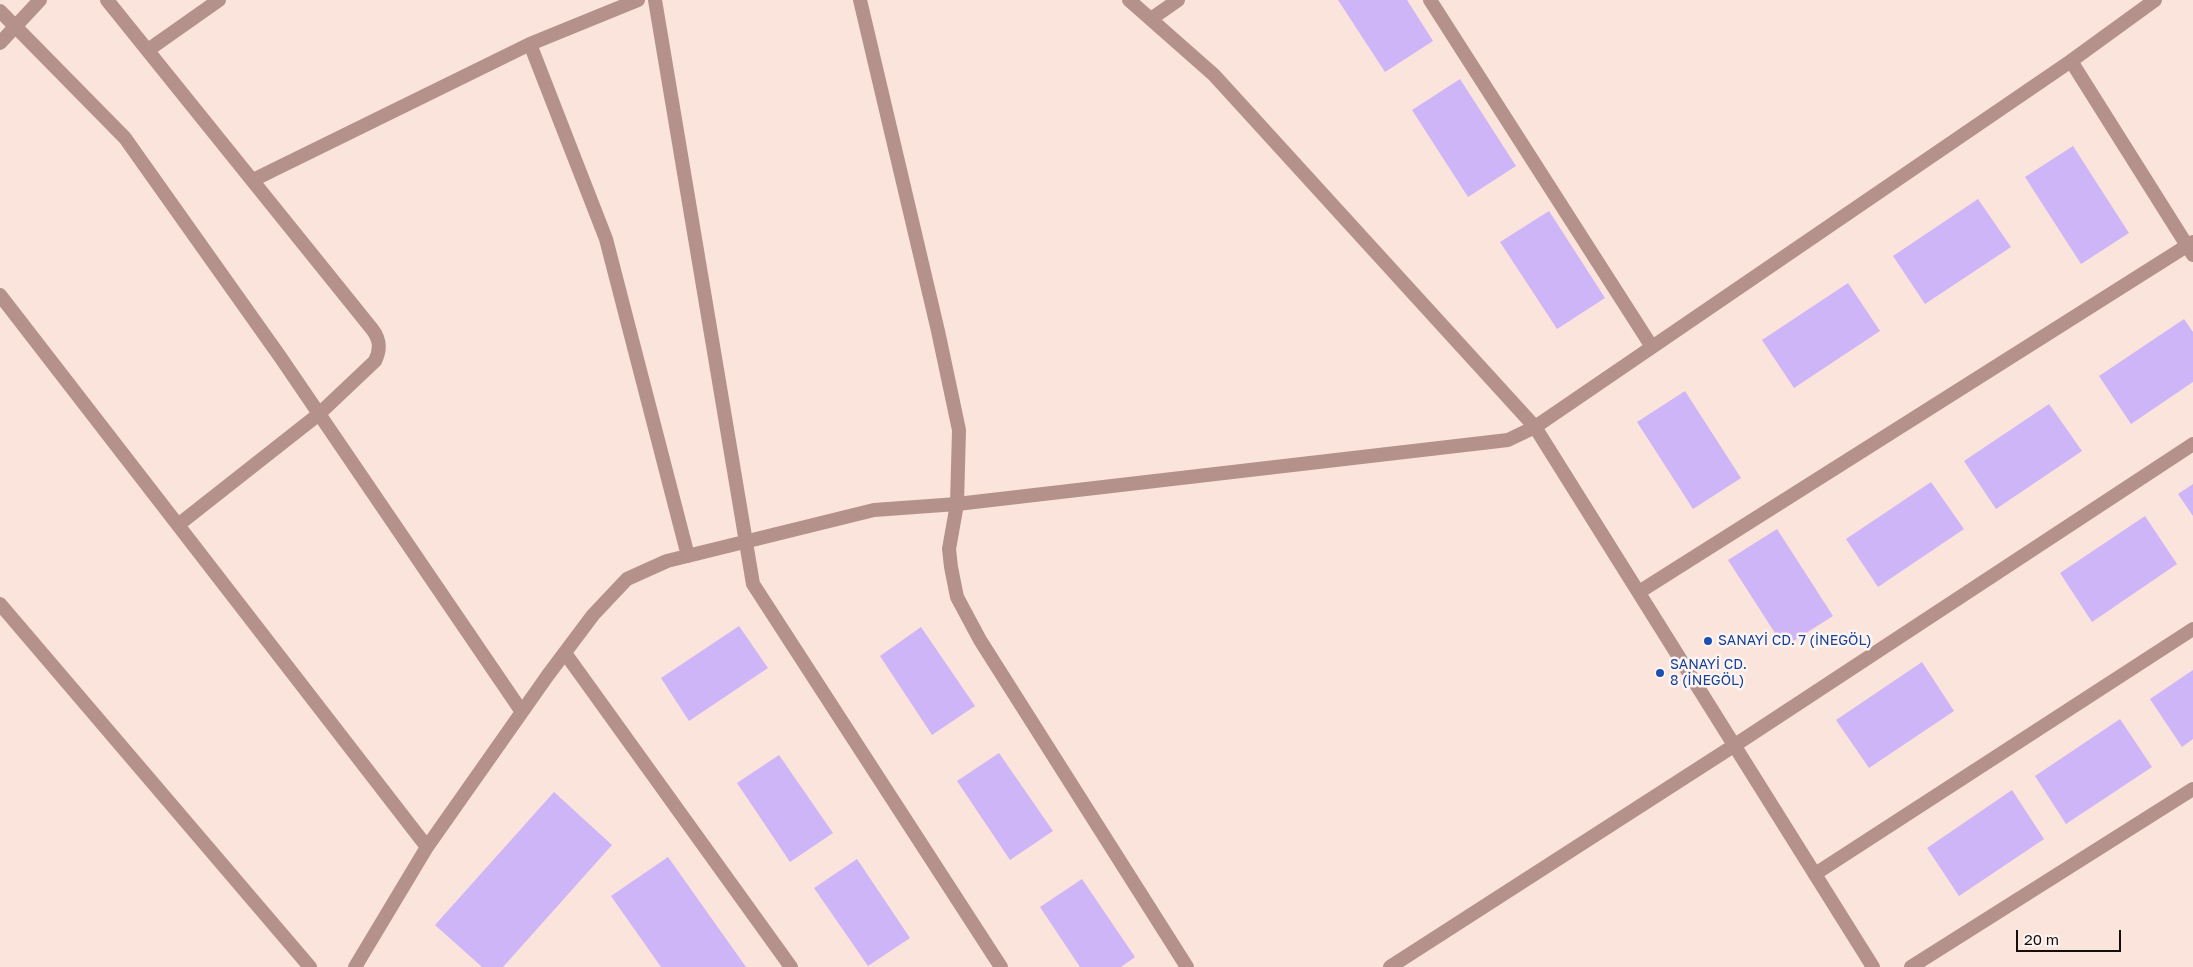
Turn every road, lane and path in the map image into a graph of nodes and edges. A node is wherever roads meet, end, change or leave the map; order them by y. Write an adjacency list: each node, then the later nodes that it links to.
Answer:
1 (40, 0): 13 (street)
2 (107, 0): 16 (street)
3 (219, 0): 16 (street)
4 (655, 0): 27 (street)
5 (860, 0): 25 (street)
6 (1129, 0): 12 (street)
7 (1178, 0): 12 (street)
8 (1430, 0): 21 (street)
9 (2155, 0): 17 (street)
10 (631, 1): 15 (street)
11 (0, 11): 13 (street)
12 (1151, 19): 23 (street)
13 (16, 26): 14 (street); 22 (street)
14 (0, 43)
15 (530, 44): 18 (street); 28 (street)
16 (148, 50): 18 (street)
17 (2071, 61): 19 (street); 21 (street)
18 (253, 180): 22 (street)
19 (2191, 248): 29 (street)
20 (0, 295): 26 (street)
21 (1652, 348): 23 (street)
22 (319, 414): 26 (street); 33 (street)
23 (1535, 427): 25 (street); 29 (street)
24 (2193, 444): 34 (street)
25 (958, 504): 27 (street); 42 (street)
26 (178, 525): 36 (street)
27 (745, 542): 28 (street); 41 (street)
28 (688, 556): 32 (street)
29 (1639, 592): 34 (street)
30 (0, 604): 38 (street)
31 (2193, 629): 37 (street)
32 (565, 653): 33 (street); 40 (street)
33 (522, 712): 36 (street)
34 (1735, 745): 37 (street); 43 (street)
35 (2193, 789): 45 (street)
36 (427, 847): 39 (street)
37 (1815, 874): 44 (street)
38 (310, 967)
39 (355, 967)
40 (791, 967)
41 (1001, 967)
42 (1186, 967)
43 (1390, 967)
44 (1873, 967)
45 (1910, 967)

